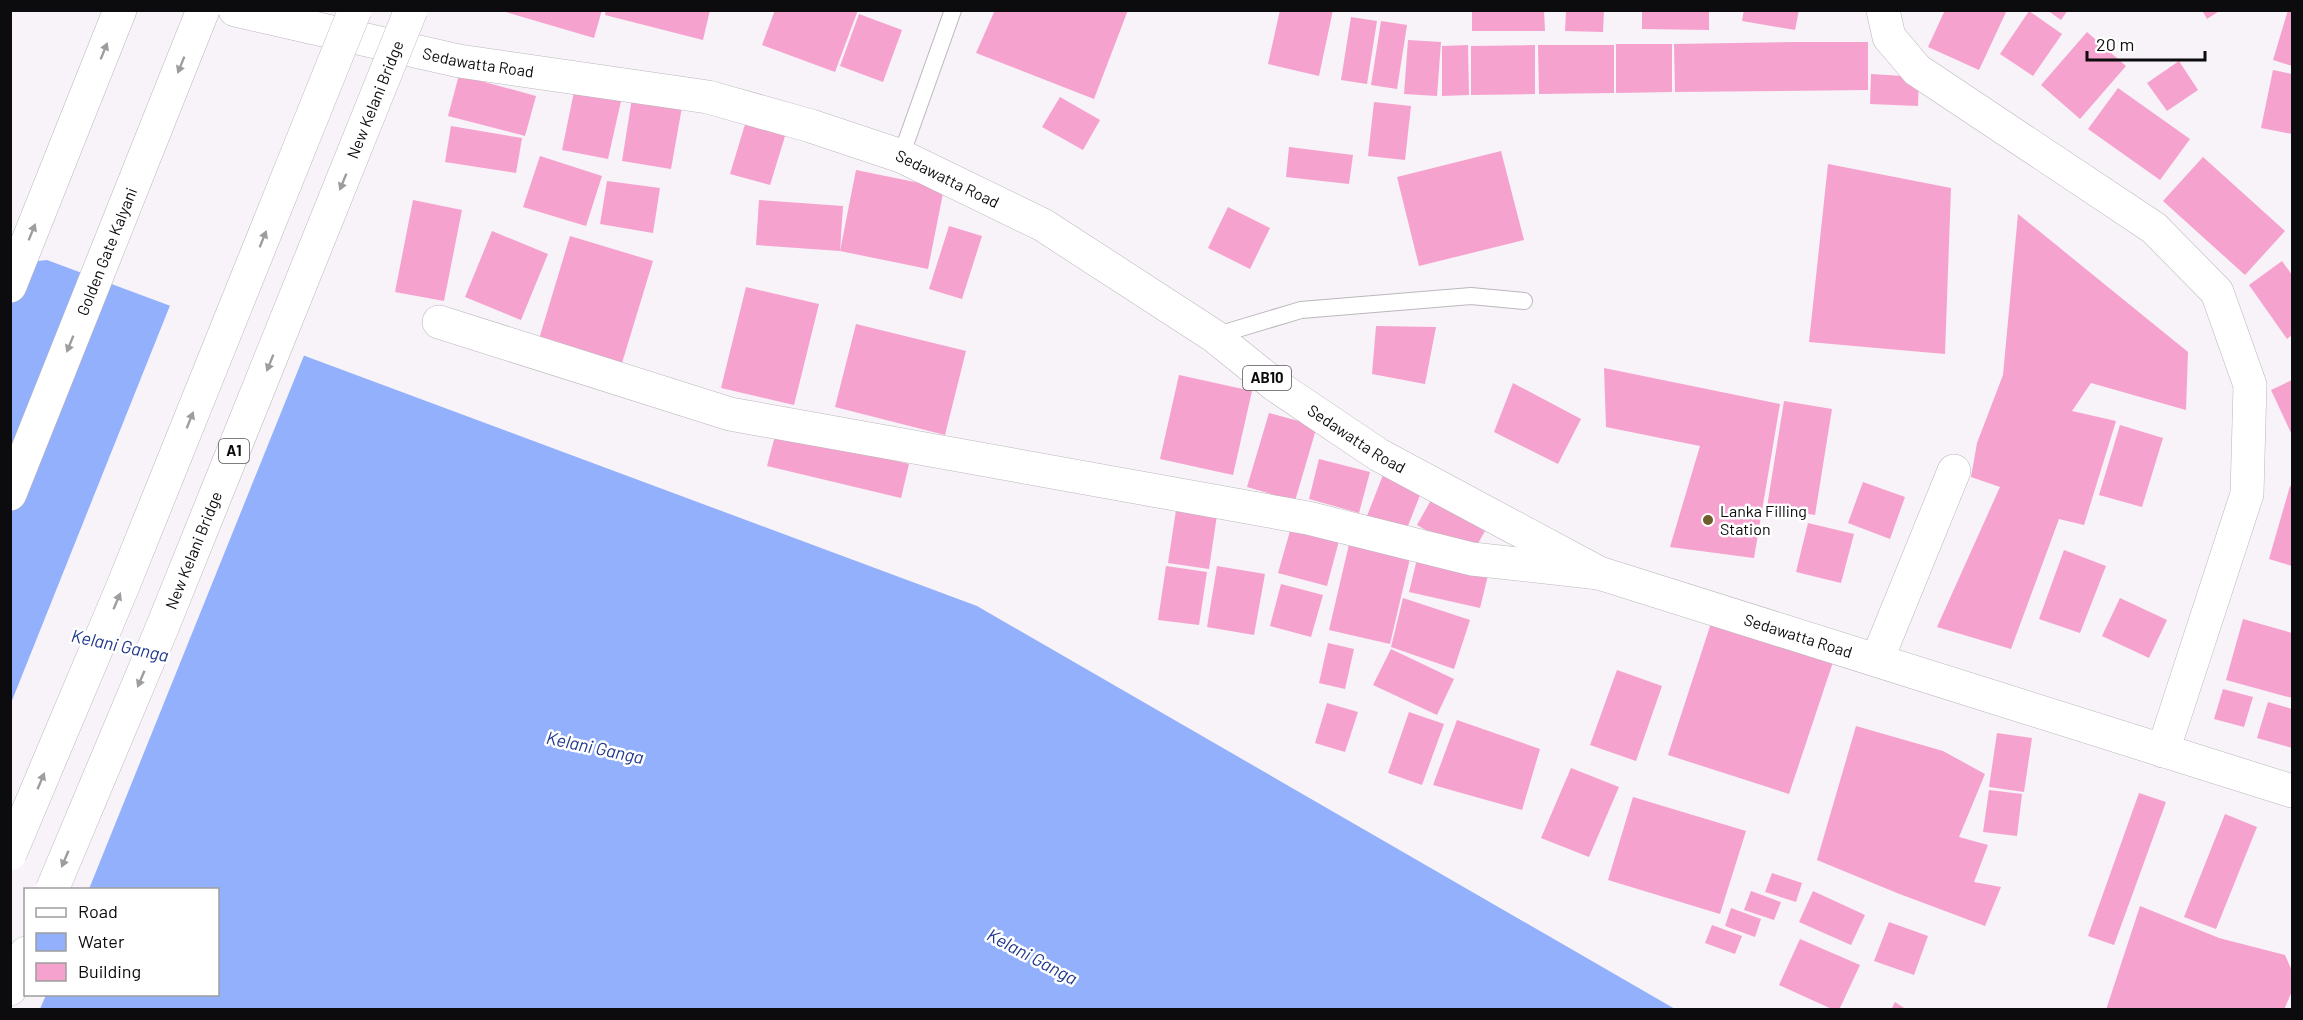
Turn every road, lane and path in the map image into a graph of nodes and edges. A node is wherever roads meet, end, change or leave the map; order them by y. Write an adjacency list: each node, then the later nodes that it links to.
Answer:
1 (120, 10): 9 (main road, one-way to 1)
2 (203, 10): 14 (main road, Golden Gate Kalyani, one-way to 14)
3 (235, 10): 8 (main road, Sedawatta Road / AB10)
4 (355, 10): 19 (main road, one-way to 4, bridge)
5 (411, 10): 20 (main road, New Kelani Bridge / A1, one-way to 20, bridge)
6 (953, 10): 8 (lane)
7 (1883, 10): 17 (main road)
8 (901, 156): 12 (main road, Sedawatta Road / AB10)
9 (10, 286)
10 (1524, 301): 12 (lane)
11 (439, 322): 15 (main road)
12 (1214, 336): 15 (main road, Sedawatta Road / AB10)
13 (1954, 471): 16 (main road)
14 (10, 494)
15 (1599, 573): 16 (main road, Sedawatta Road / AB10)
16 (1877, 660): 17 (main road, Sedawatta Road / AB10)
17 (2163, 751): 18 (main road, Sedawatta Road / AB10)
18 (2292, 791)
19 (10, 854)
20 (53, 888)
21 (24, 958): 22 (main road)
22 (10, 989)

